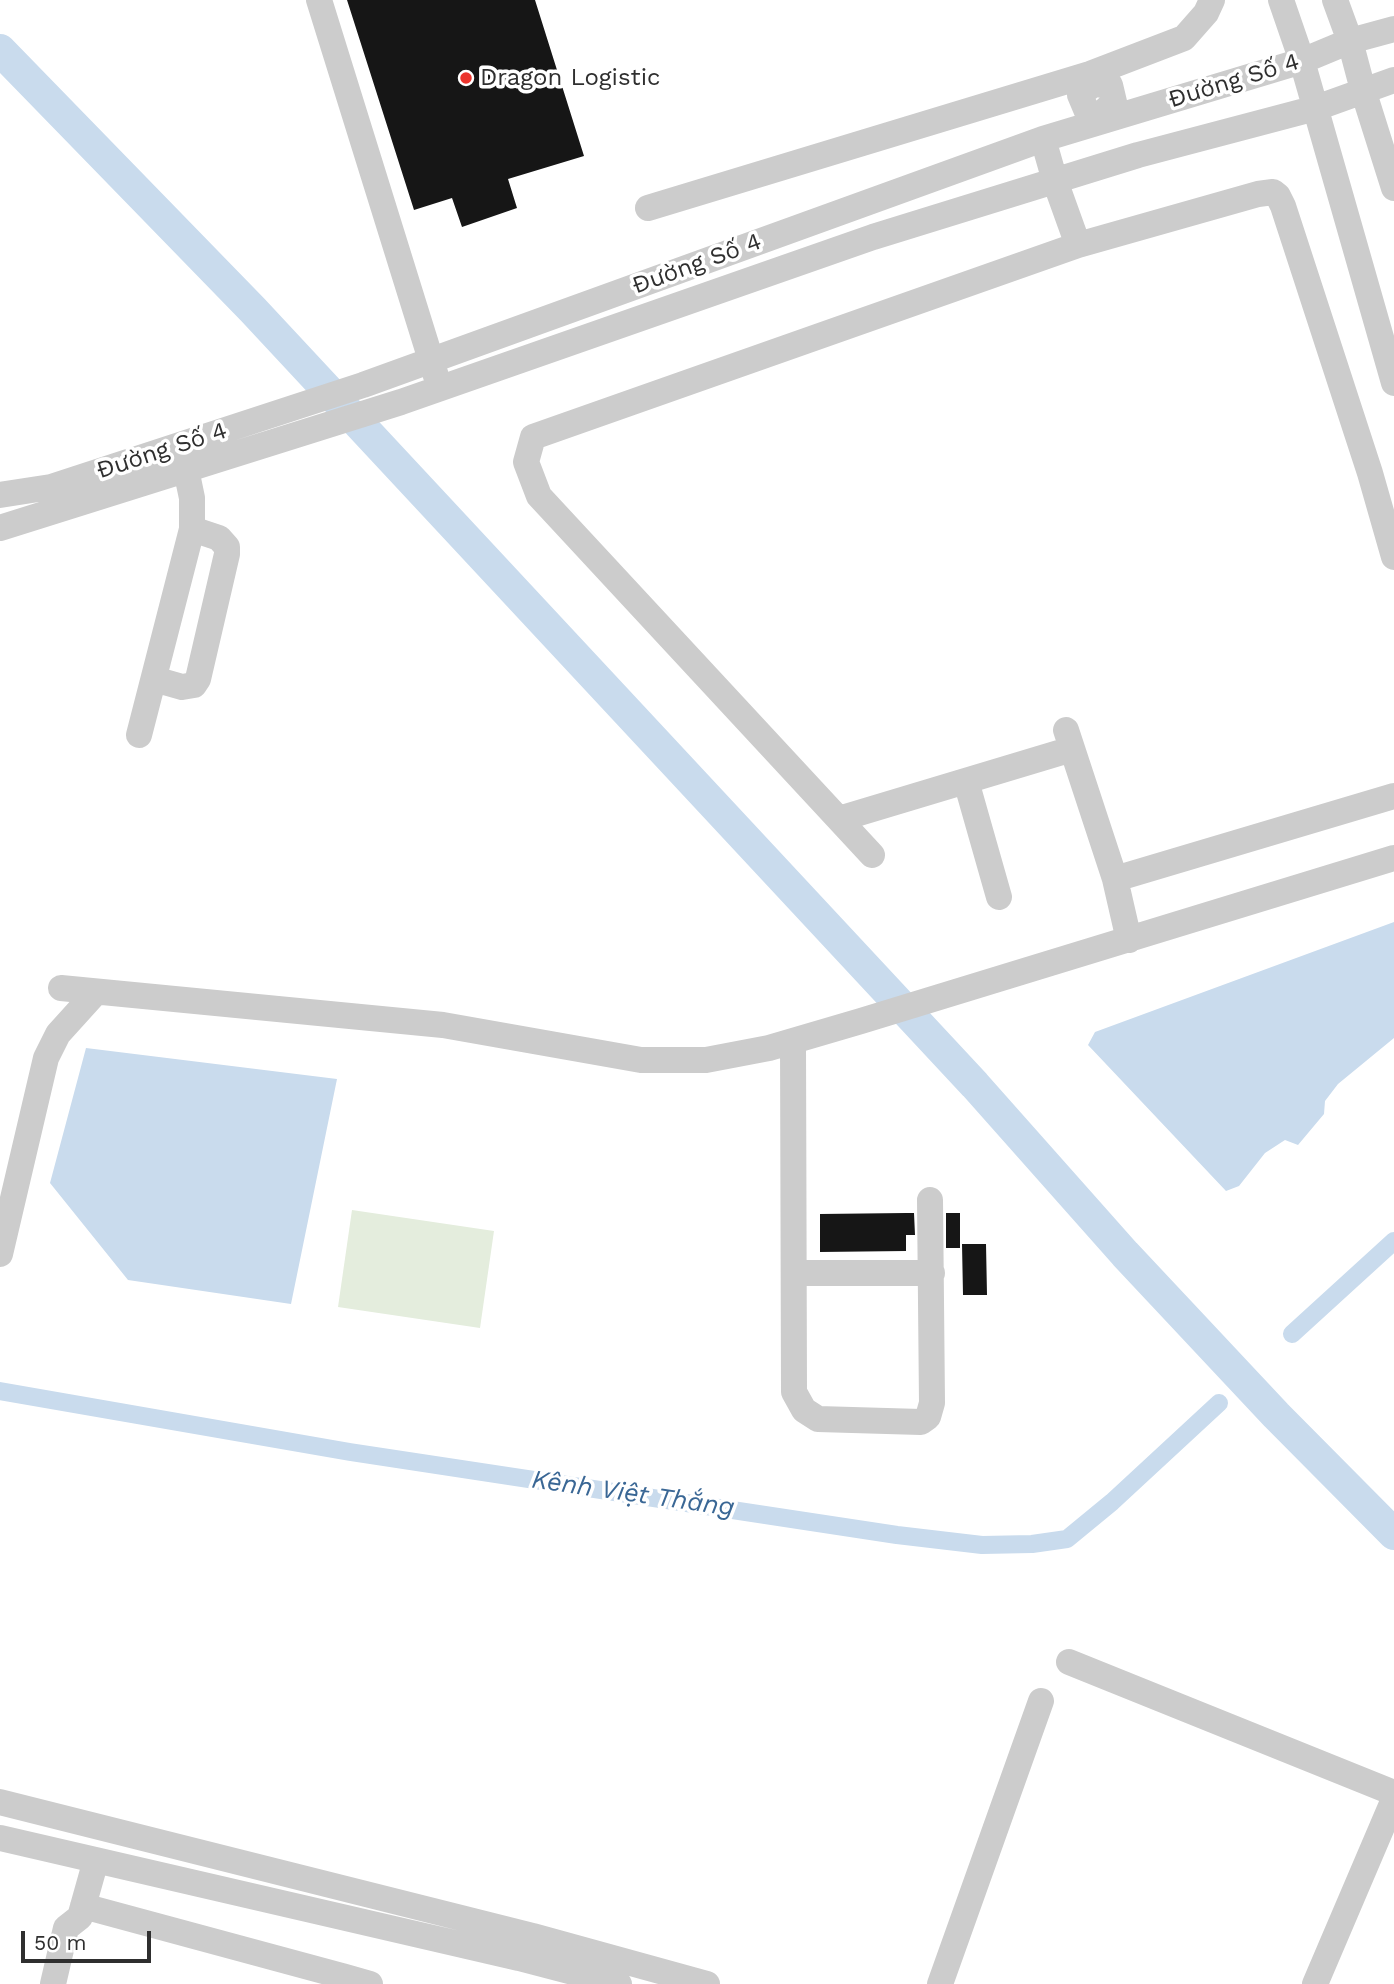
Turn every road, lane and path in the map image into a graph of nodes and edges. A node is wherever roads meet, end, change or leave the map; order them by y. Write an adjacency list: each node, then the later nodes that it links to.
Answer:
1 (319, 0): 19 (street)
2 (1212, 0): 8 (street)
3 (1281, 0): 7 (street)
4 (1335, 0): 6 (street)
5 (1394, 29): 6 (street, Đường Số 4)
6 (1350, 41): 7 (street, Đường Số 4); 10 (street)
7 (1302, 61): 11 (street); 12 (street, Đường Số 4)
8 (1091, 79): 12 (street); 17 (street)
9 (1394, 80): 10 (street)
10 (1363, 90): 11 (street); 16 (street)
11 (1316, 108): 14 (street); 20 (street)
12 (1111, 116): 13 (street, Đường Số 4); 14 (street)
13 (1043, 139): 15 (street); 19 (street, Đường Số 4)
14 (1138, 155): 15 (street)
15 (1055, 181): 18 (street); 21 (street)
16 (1394, 188)
17 (648, 208)
18 (1077, 245): 26 (street); 31 (street)
19 (432, 360): 21 (street); 22 (street, Đường Số 4)
20 (1394, 383)
21 (440, 388): 22 (street)
22 (184, 459): 23 (street, Đường Số 4); 24 (street); 25 (street)
23 (0, 495)
24 (0, 528)
25 (192, 529): 27 (street); 27 (street)
26 (1394, 557)
27 (154, 679): 28 (street)
28 (139, 735)
29 (966, 781): 31 (street); 34 (street); 35 (street)
30 (1394, 796): 34 (street)
31 (839, 819): 32 (street)
32 (872, 855)
33 (1394, 858): 36 (street)
34 (1115, 879): 36 (street)
35 (999, 897)
36 (1129, 940): 39 (street)
37 (61, 988): 38 (street)
38 (96, 992): 39 (street); 41 (street)
39 (793, 1041): 42 (street)
40 (930, 1200): 43 (street)
41 (0, 1254)
42 (794, 1273): 43 (street); 43 (street)
43 (932, 1273)
44 (1069, 1662): 46 (street)
45 (1041, 1701): 57 (street)
46 (1394, 1793)
47 (1394, 1799): 58 (street)
48 (0, 1802): 56 (street)
49 (2, 1845): 50 (street)
50 (96, 1860): 51 (street); 55 (street)
51 (83, 1906): 52 (street); 53 (street)
52 (341, 1980): 54 (street)
53 (53, 1984)
54 (370, 1984)
55 (619, 1984)
56 (706, 1984)
57 (940, 1984)
58 (1315, 1984)

